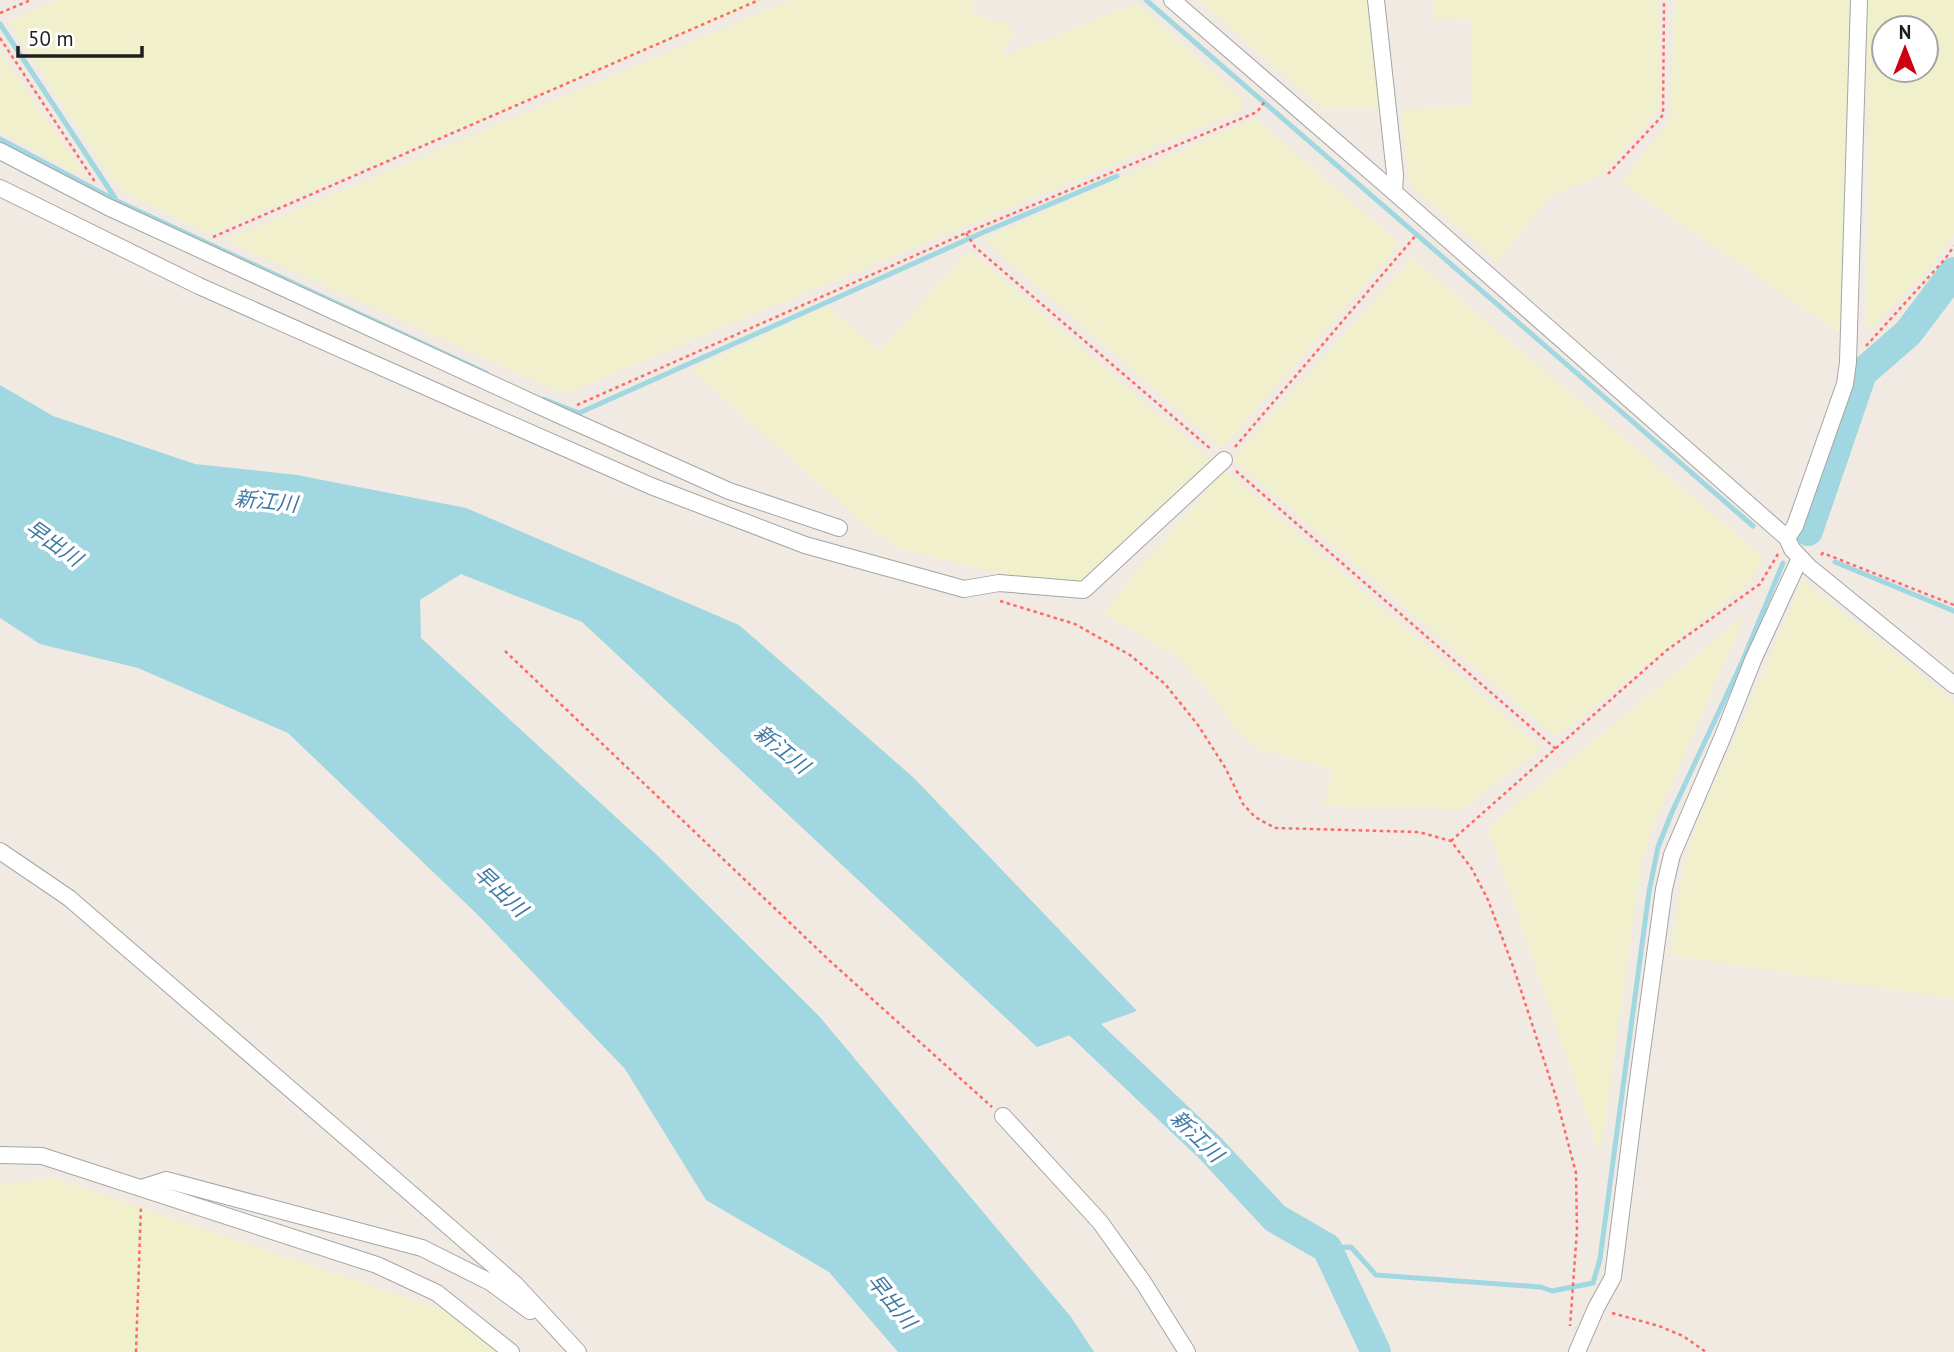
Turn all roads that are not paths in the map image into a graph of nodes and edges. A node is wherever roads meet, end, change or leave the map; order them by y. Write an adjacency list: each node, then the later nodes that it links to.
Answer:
1 (1172, 0): 6 (street)
2 (1376, 0): 6 (street)
3 (1859, 0): 9 (street)
4 (0, 151): 8 (street)
5 (0, 188): 7 (street)
6 (1394, 192): 9 (street)
7 (1224, 460)
8 (839, 528)
9 (1787, 538): 10 (street)
10 (1804, 562): 11 (street); 20 (street)
11 (1954, 685)
12 (0, 851): 16 (street)
13 (1003, 1116): 19 (street)
14 (0, 1155): 15 (street)
15 (141, 1188): 16 (street); 17 (street)
16 (564, 1335): 18 (street)
17 (511, 1352)
18 (578, 1352)
19 (1188, 1352)
20 (1577, 1352)

